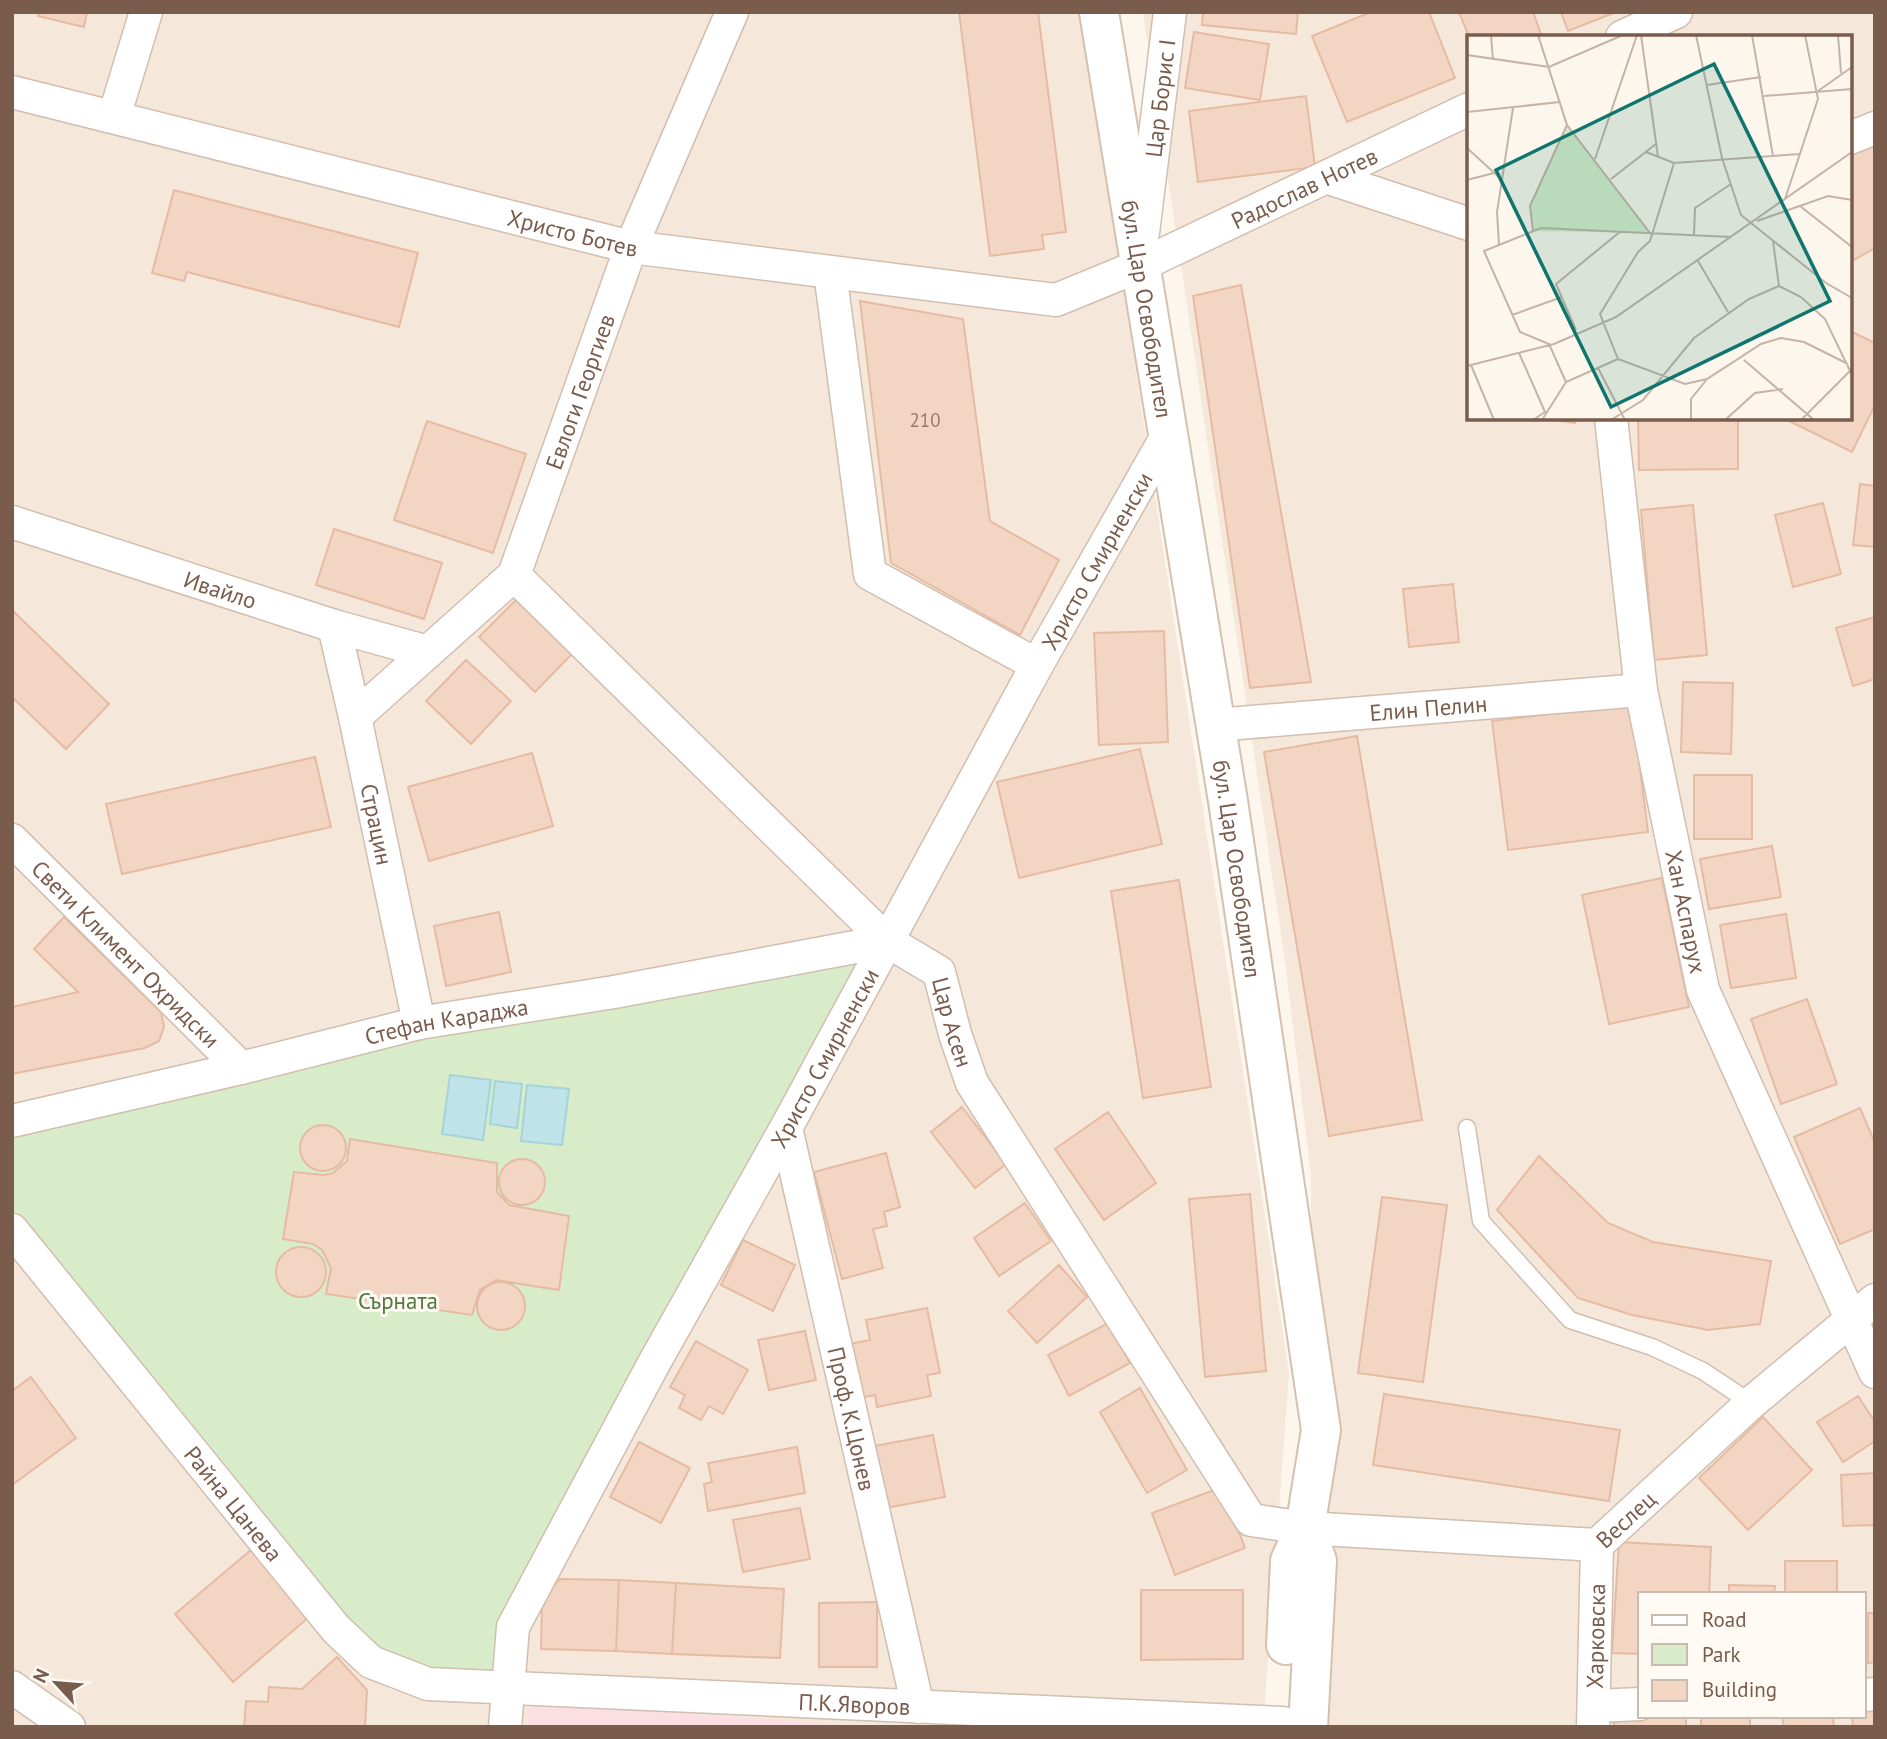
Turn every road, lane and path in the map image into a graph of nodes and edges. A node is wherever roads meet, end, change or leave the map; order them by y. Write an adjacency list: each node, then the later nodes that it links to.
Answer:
1 (146, 12): 9 (street)
2 (732, 12): 14 (street, Евлоги Георгиев)
3 (1099, 12): 15 (main road, бул. Цар Освободител)
4 (1170, 12): 15 (street, Цар Борис I)
5 (1676, 12): 6 (street)
6 (1626, 35)
7 (12, 92): 9 (street, Христо Ботев)
8 (1467, 110): 12 (street, Радослав Нотев)
9 (114, 117): 14 (street, Христо Ботев)
10 (1875, 128): 11 (street)
11 (1852, 137)
12 (1326, 177): 13 (street); 15 (street, Радослав Нотев)
13 (1467, 223)
14 (631, 247): 16 (street, Христо Ботев); 20 (street, Евлоги Георгиев)
15 (1139, 266): 16 (street, Христо Ботев); 18 (main road, бул. Цар Освободител)
16 (830, 272): 23 (street)
17 (1611, 420): 24 (street, Хан Аспарух)
18 (1167, 436): 23 (street, Христо Смирненски); 26 (main road, бул. Цар Освободител)
19 (12, 522): 21 (street, Ивайло)
20 (514, 575): 22 (street, Евлоги Георгиев); 28 (street, Цар Асен)
21 (334, 626): 22 (street, Ивайло); 25 (street, Страцин)
22 (428, 652): 25 (street, Евлоги Георгиев)
23 (1037, 664): 28 (street, Христо Смирненски)
24 (1641, 690): 26 (street, Елин Пелин); 36 (street, Хан Аспарух)
25 (355, 717): 29 (street, Страцин)
26 (1215, 725): 39 (main road, бул. Цар Освободител)
27 (12, 840): 30 (street, Свети Климент Охридски)
28 (887, 941): 29 (street, Стефан Караджа); 33 (street, Христо Смирненски); 39 (street, Цар Асен)
29 (419, 1023): 30 (street, Стефан Караджа)
30 (241, 1068): 31 (street, Стефан Караджа)
31 (12, 1121)
32 (1467, 1128): 38 (lane)
33 (786, 1129): 42 (street, Христо Смирненски); 44 (street, Проф. К.Цонев)
34 (12, 1230): 42 (street, Райна Цанева)
35 (1875, 1300): 36 (street, Веслец)
36 (1851, 1320): 37 (street, Хан Аспарух); 38 (street, Веслец)
37 (1875, 1372)
38 (1751, 1402): 40 (street, Веслец)
39 (1305, 1528): 40 (street, Веслец); 47 (main road, бул. Цар Освободител)
40 (1597, 1545): 45 (street, Харковска)
41 (12, 1687): 48 (street)
42 (508, 1687): 44 (street, П.К.Яворов); 49 (street, Христо Смирненски)
43 (1638, 1705): 45 (street)
44 (918, 1707): 46 (street, П.К.Яворов)
45 (1593, 1716)
46 (1021, 1719): 47 (street, П.К.Яворов)
47 (1291, 1725)
48 (69, 1727)
49 (505, 1727)

